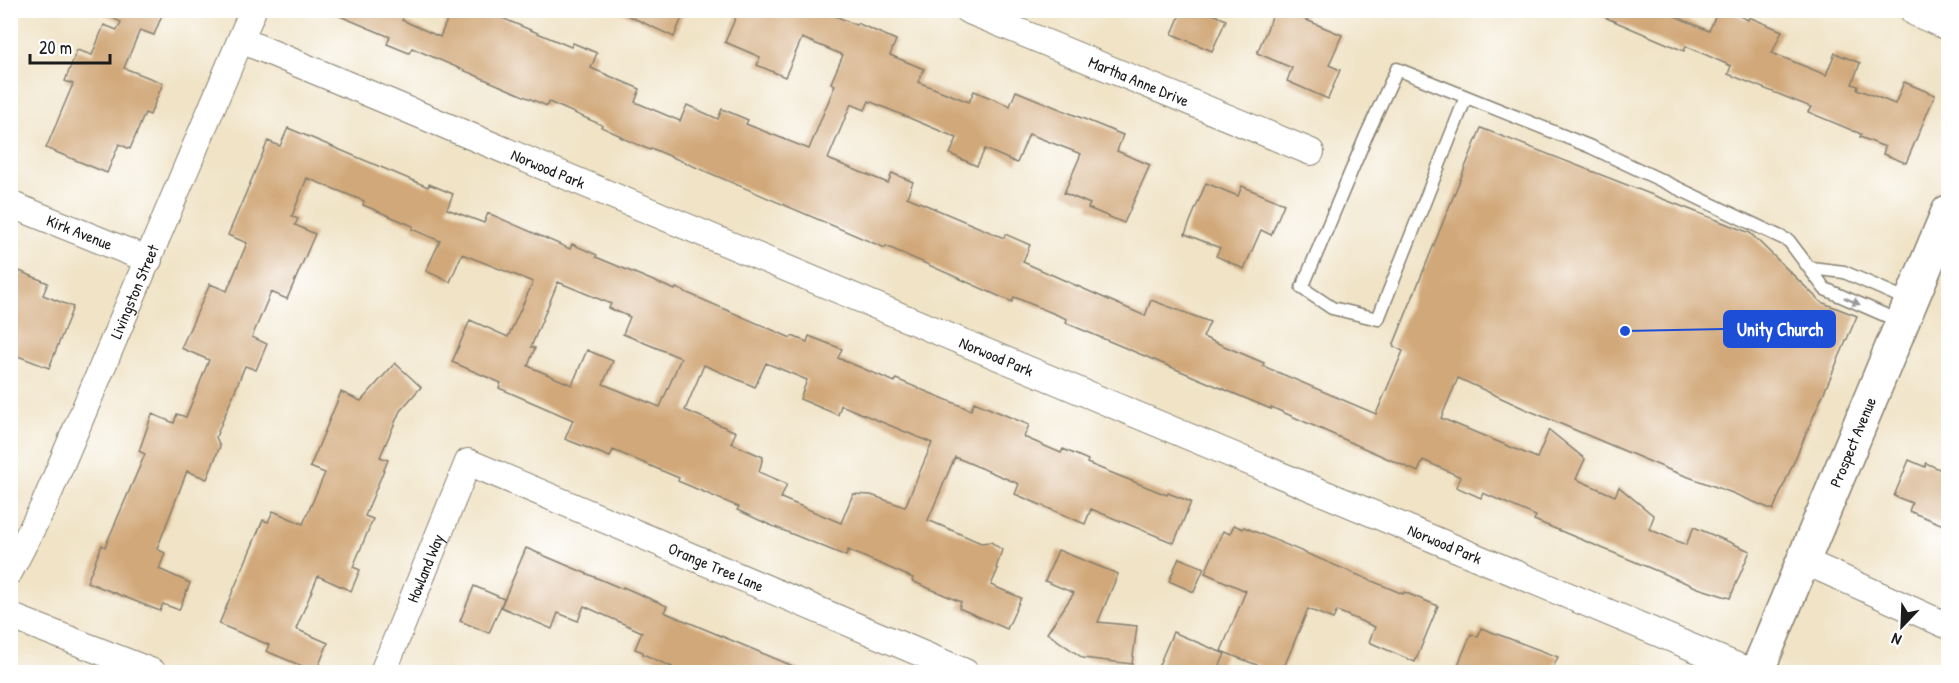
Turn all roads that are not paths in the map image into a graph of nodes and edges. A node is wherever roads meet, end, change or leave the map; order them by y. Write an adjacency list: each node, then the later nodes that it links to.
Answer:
1 (253, 10): 5 (street, Livingston Street)
2 (967, 10): 7 (street, Martha Anne Drive)
3 (1916, 10): 4 (street)
4 (1948, 24)
5 (241, 40): 10 (street, Livingston Street); 21 (street, Norwood Park)
6 (1467, 97): 6 (lane); 11 (lane)
7 (1311, 152)
8 (10, 204): 10 (street, Kirk Avenue)
9 (1948, 212): 12 (main road, Prospect Avenue)
10 (149, 260): 15 (street, Livingston Street)
11 (1811, 268): 12 (lane); 12 (lane, one-way to 12)
12 (1907, 312): 14 (main road, Prospect Avenue)
13 (468, 462): 19 (street, Howland Way); 20 (street, Orange Tree Lane)
14 (1804, 561): 17 (street); 22 (main road, Prospect Avenue)
15 (10, 571)
16 (10, 616): 18 (street)
17 (1948, 626)
18 (153, 672)
19 (382, 672)
20 (965, 672)
21 (1751, 672)
22 (1757, 672)

